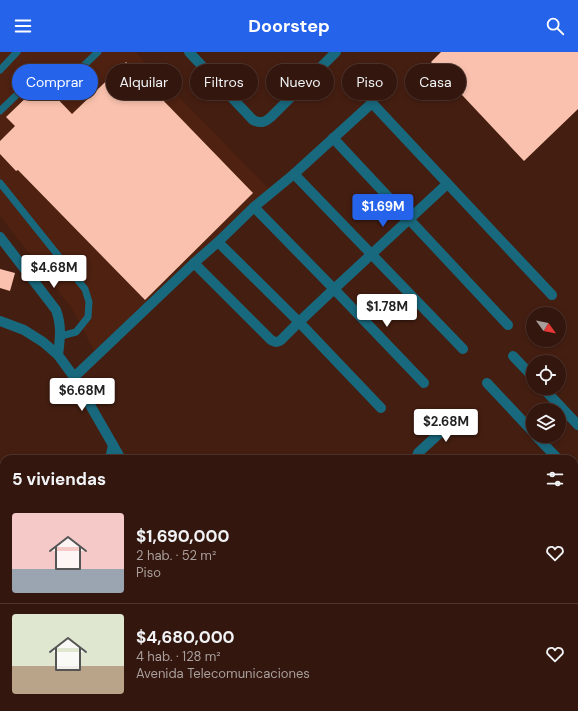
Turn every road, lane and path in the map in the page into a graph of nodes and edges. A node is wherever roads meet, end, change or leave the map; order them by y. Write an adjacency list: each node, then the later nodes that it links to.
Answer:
1 (17, 52): 5 (lane)
2 (98, 52): 6 (lane)
3 (336, 52): 4 (street)
4 (194, 54)
5 (0, 70)
6 (0, 111)
7 (333, 138): 8 (street); 10 (street); 12 (street)
8 (294, 174): 11 (street); 15 (street)
9 (0, 183): 22 (lane)
10 (448, 184): 12 (street); 18 (street)
11 (254, 207): 14 (street); 17 (street)
12 (409, 219): 15 (street); 21 (street)
13 (0, 237): 22 (street)
14 (218, 242): 16 (street); 20 (street)
15 (371, 255): 17 (street); 23 (street)
16 (194, 263): 20 (street); 27 (street)
17 (334, 289): 20 (street); 28 (street)
18 (552, 295)
19 (0, 321): 24 (street)
20 (299, 322): 31 (street)
21 (508, 325)
22 (61, 336): 24 (street)
23 (462, 349)
24 (58, 355): 27 (street)
25 (512, 356): 26 (street)
26 (526, 370)
27 (74, 377): 36 (street)
28 (424, 383)
29 (487, 383): 33 (street)
30 (550, 395): 34 (street)
31 (381, 408)
32 (457, 418): 39 (street)
33 (526, 425)
34 (578, 425)
35 (543, 443): 40 (street)
36 (114, 444): 37 (street); 38 (street)
37 (111, 455)
38 (119, 455)
39 (417, 455)
40 (554, 455)

